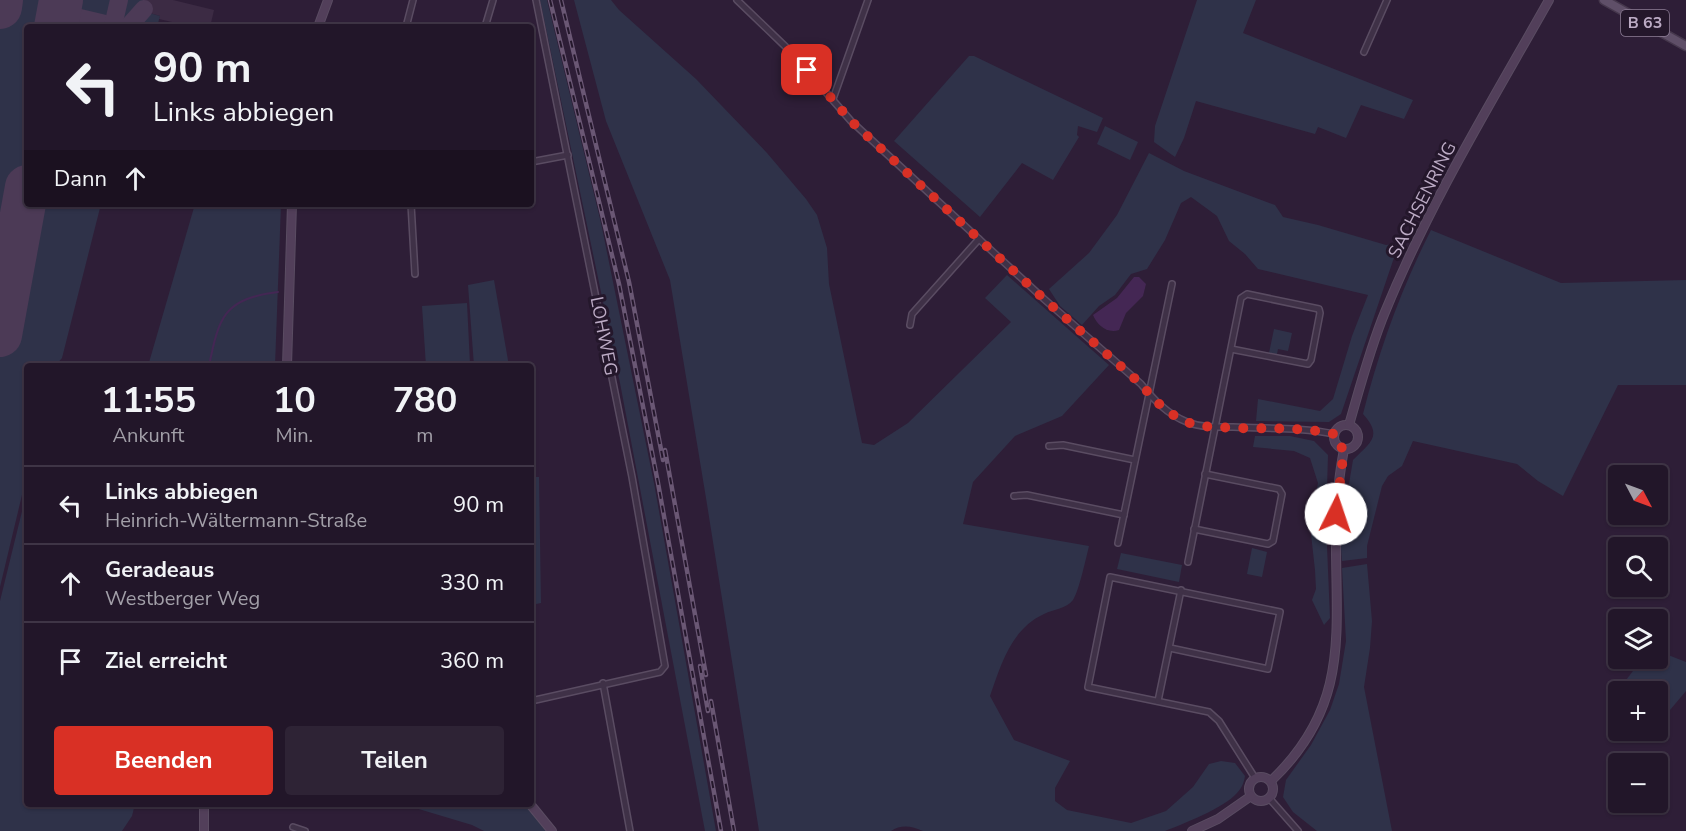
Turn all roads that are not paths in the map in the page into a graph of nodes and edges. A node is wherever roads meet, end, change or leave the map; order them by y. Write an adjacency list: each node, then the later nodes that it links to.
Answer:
1 (328, 0): 10 (street)
2 (413, 0): 11 (street)
3 (493, 0): 12 (street)
4 (536, 0): 16 (street, LOHWEG)
5 (737, 0): 15 (street)
6 (868, 0): 15 (street)
7 (1387, 0): 14 (street)
8 (1549, 0): 27 (street, SACHSENRING)
9 (1604, 0): 13 (main road, B 63)
10 (319, 24)
11 (407, 24)
12 (486, 24)
13 (1686, 46)
14 (1364, 52)
15 (833, 99): 20 (street)
16 (568, 155): 17 (street); 41 (street, LOHWEG)
17 (534, 161)
18 (292, 207): 25 (street)
19 (411, 207): 21 (street)
20 (979, 239): 23 (street); 26 (street)
21 (415, 274)
22 (1172, 285): 26 (street)
23 (910, 325)
24 (1231, 349): 24 (street); 28 (street)
25 (287, 363)
26 (1148, 393): 28 (street); 32 (street)
27 (1349, 425): 29 (street); 31 (street, SACHSENRING)
28 (1215, 427): 29 (street); 33 (street)
29 (1334, 434): 31 (street)
30 (1050, 446): 32 (street)
31 (1344, 449): 45 (street, SACHSENRING)
32 (1135, 460): 35 (street)
33 (1205, 474): 36 (street); 36 (street)
34 (1014, 496): 35 (street)
35 (1124, 515): 37 (street)
36 (1194, 529): 38 (street)
37 (1118, 543)
38 (1188, 562)
39 (1181, 590): 40 (street); 40 (street); 43 (street)
40 (1170, 648): 43 (street)
41 (603, 683): 42 (street); 54 (street)
42 (534, 700)
43 (1158, 700): 44 (street)
44 (1255, 778): 45 (street); 46 (street)
45 (1271, 781): 47 (street)
46 (1251, 796): 47 (street); 55 (street)
47 (1269, 798): 56 (street)
48 (204, 807): 51 (street)
49 (532, 807): 53 (street)
50 (293, 827): 52 (street)
51 (204, 831)
52 (305, 831)
53 (552, 831)
54 (630, 831)
55 (1192, 831)
56 (1298, 831)

